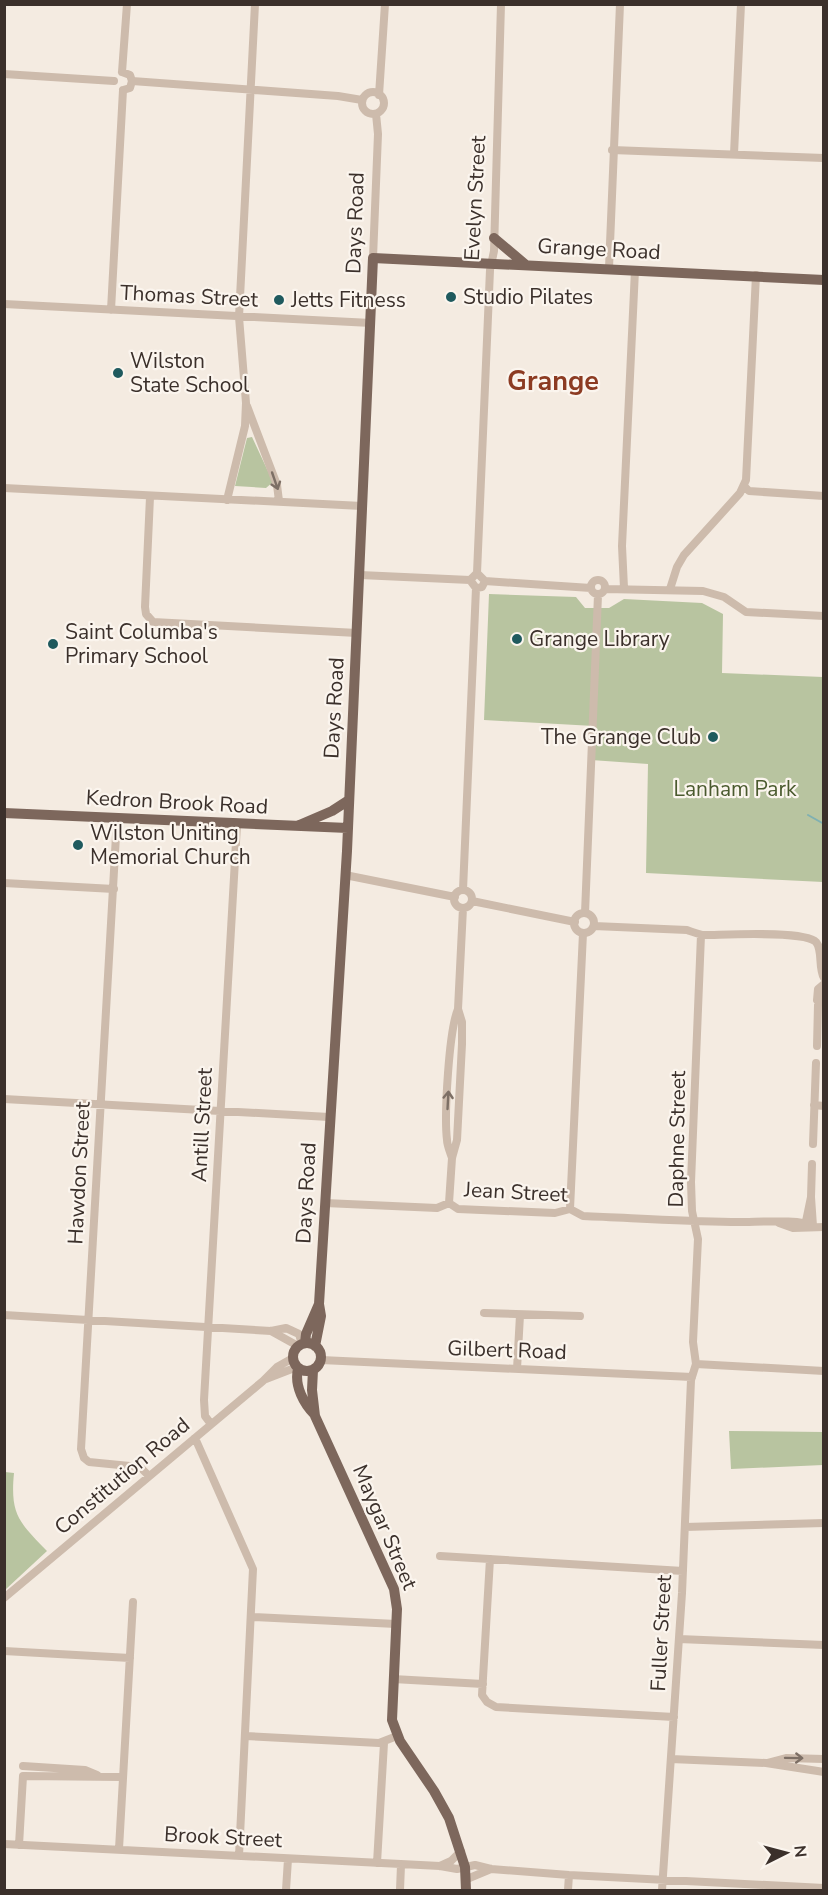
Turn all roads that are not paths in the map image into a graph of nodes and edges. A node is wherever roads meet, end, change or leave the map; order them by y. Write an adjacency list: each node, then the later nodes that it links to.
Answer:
1 (127, 4): 7 (street)
2 (255, 4): 11 (street)
3 (385, 4): 13 (street)
4 (501, 4): 19 (street, Evelyn Street)
5 (620, 4): 16 (street)
6 (741, 4): 17 (street)
7 (122, 72): 9 (street); 10 (street)
8 (4, 74): 9 (street)
9 (114, 81): 12 (street)
10 (132, 81): 11 (street); 12 (street)
11 (251, 89): 14 (street); 29 (street)
12 (123, 90): 28 (street)
13 (379, 95): 14 (street); 15 (street)
14 (362, 100): 15 (street)
15 (375, 114): 20 (street, Days Road)
16 (612, 150): 17 (street); 23 (street)
17 (734, 154): 18 (street)
18 (824, 158)
19 (494, 238): 21 (street, Evelyn Street); 22 (main road)
20 (373, 258): 21 (main road, Grange Road); 30 (main road, Days Road)
21 (492, 263): 22 (main road, Grange Road); 41 (street, Evelyn Street)
22 (526, 265): 23 (main road, Grange Road)
23 (609, 268): 24 (main road, Grange Road)
24 (635, 270): 25 (main road, Grange Road); 46 (street)
25 (756, 275): 26 (main road, Grange Road); 34 (street)
26 (824, 280)
27 (4, 304): 28 (street, Thomas Street)
28 (111, 310): 29 (street, Thomas Street)
29 (239, 317): 30 (street, Thomas Street); 31 (street)
30 (371, 323): 40 (main road, Days Road)
31 (246, 403): 32 (street); 33 (street)
32 (243, 433): 33 (street); 38 (street)
33 (258, 433): 39 (street, one-way to 39)
34 (744, 486): 36 (street); 47 (street)
35 (4, 488): 37 (street)
36 (824, 496)
37 (150, 497): 38 (street); 50 (street)
38 (227, 500): 39 (street)
39 (279, 501): 40 (street)
40 (362, 506): 42 (main road, Days Road)
41 (477, 573): 43 (street); 44 (street)
42 (360, 575): 43 (street); 50 (main road, Days Road)
43 (470, 580): 45 (street)
44 (484, 581): 45 (street); 48 (street)
45 (476, 588): 60 (street)
46 (624, 588): 47 (street); 48 (street)
47 (670, 589): 49 (street)
48 (598, 591): 64 (street)
49 (824, 616)
50 (357, 633): 51 (main road, Days Road)
51 (349, 800): 55 (main road); 56 (main road, Days Road)
52 (4, 813): 53 (main road, Kedron Brook Road)
53 (117, 818): 54 (main road, Kedron Brook Road); 59 (street, Hawdon Street)
54 (237, 825): 55 (main road, Kedron Brook Road); 75 (street, Antill Street)
55 (294, 828): 56 (main road, Kedron Brook Road)
56 (348, 828): 57 (main road, Days Road)
57 (345, 875): 61 (street); 76 (main road, Days Road)
58 (4, 883): 59 (street)
59 (114, 889): 73 (street, Hawdon Street)
60 (463, 890): 61 (street); 62 (street)
61 (455, 897): 63 (street)
62 (472, 901): 63 (street); 65 (street)
63 (463, 908): 80 (street)
64 (585, 913): 65 (street); 66 (street)
65 (574, 922): 67 (street)
66 (594, 926): 67 (street); 68 (street)
67 (583, 933): 81 (street)
68 (701, 935): 69 (street); 82 (street, Daphne Street)
69 (823, 985): 70 (street)
70 (817, 1046)
71 (816, 1063): 74 (street)
72 (4, 1099): 73 (street)
73 (102, 1105): 75 (street); 89 (street, Hawdon Street)
74 (819, 1106): 77 (street)
75 (221, 1111): 76 (street); 90 (street, Antill Street)
76 (329, 1117): 79 (main road, Days Road)
77 (813, 1144)
78 (812, 1164): 83 (street)
79 (325, 1203): 80 (street, Jean Street); 91 (main road, Days Road)
80 (449, 1203): 81 (street, Jean Street)
81 (570, 1209): 82 (street, Jean Street)
82 (694, 1222): 83 (street, Jean Street); 93 (street, Daphne Street)
83 (808, 1225): 84 (street, Jean Street)
84 (824, 1227)
85 (484, 1313): 87 (street)
86 (4, 1315): 89 (street)
87 (520, 1315): 88 (street); 95 (street)
88 (580, 1316)
89 (89, 1320): 90 (street); 102 (street, Hawdon Street)
90 (208, 1327): 91 (street); 100 (street, Antill Street)
91 (305, 1345): 92 (main road); 94 (main road, Days Road)
92 (321, 1359): 95 (street, Gilbert Road); 96 (main road)
93 (696, 1364): 97 (street); 98 (street, Daphne Street)
94 (296, 1365): 96 (main road); 99 (main road, Maygar Street); 100 (street, Constitution Road)
95 (517, 1369): 98 (street, Gilbert Road)
96 (313, 1370): 99 (main road, Maygar Street)
97 (824, 1371)
98 (692, 1377): 104 (street, Fuller Street)
99 (315, 1416): 111 (main road, Maygar Street)
100 (211, 1424): 101 (street, Constitution Road)
101 (195, 1438): 102 (street, Constitution Road); 110 (street)
102 (150, 1476): 108 (street, Constitution Road)
103 (824, 1523): 104 (street)
104 (685, 1527): 107 (street, Fuller Street)
105 (440, 1556): 106 (street)
106 (490, 1559): 107 (street); 117 (street)
107 (683, 1571): 112 (street, Fuller Street)
108 (4, 1598)
109 (133, 1602): 115 (street)
110 (252, 1617): 111 (street); 119 (street)
111 (396, 1624): 116 (main road, Maygar Street)
112 (679, 1639): 113 (street); 118 (street, Fuller Street)
113 (824, 1646)
114 (4, 1651): 115 (street)
115 (130, 1658): 126 (street)
116 (393, 1679): 117 (street); 120 (main road, Maygar Street)
117 (483, 1684): 118 (street)
118 (674, 1717): 122 (street, Fuller Street)
119 (246, 1736): 121 (street); 131 (street)
120 (398, 1736): 121 (street); 130 (main road, Maygar Street)
121 (384, 1743): 133 (street)
122 (671, 1759): 124 (street); 139 (street, Fuller Street)
123 (824, 1759): 124 (street, one-way to 123)
124 (766, 1763): 125 (street)
125 (824, 1772)
126 (123, 1777): 128 (street); 129 (street)
127 (4, 1844): 128 (street, Brook Street)
128 (19, 1845): 129 (street, Brook Street)
129 (119, 1849): 131 (street, Brook Street)
130 (461, 1851): 135 (street); 136 (main road, Maygar Street)
131 (239, 1856): 132 (street, Brook Street)
132 (288, 1859): 133 (street, Brook Street); 142 (street)
133 (377, 1863): 134 (street, Brook Street)
134 (401, 1864): 135 (street, Brook Street); 143 (street)
135 (440, 1866): 136 (street, Brook Street)
136 (465, 1867): 137 (street, Brook Street); 140 (main road, Maygar Street)
137 (491, 1869): 138 (street, Brook Street); 140 (street, Brook Street)
138 (568, 1875): 139 (street, Brook Street); 144 (street)
139 (662, 1880): 141 (street, Brook Street); 145 (street, Fuller Street)
140 (466, 1885)
141 (824, 1888)
142 (286, 1890)
143 (400, 1890)
144 (568, 1890)
145 (662, 1890)

